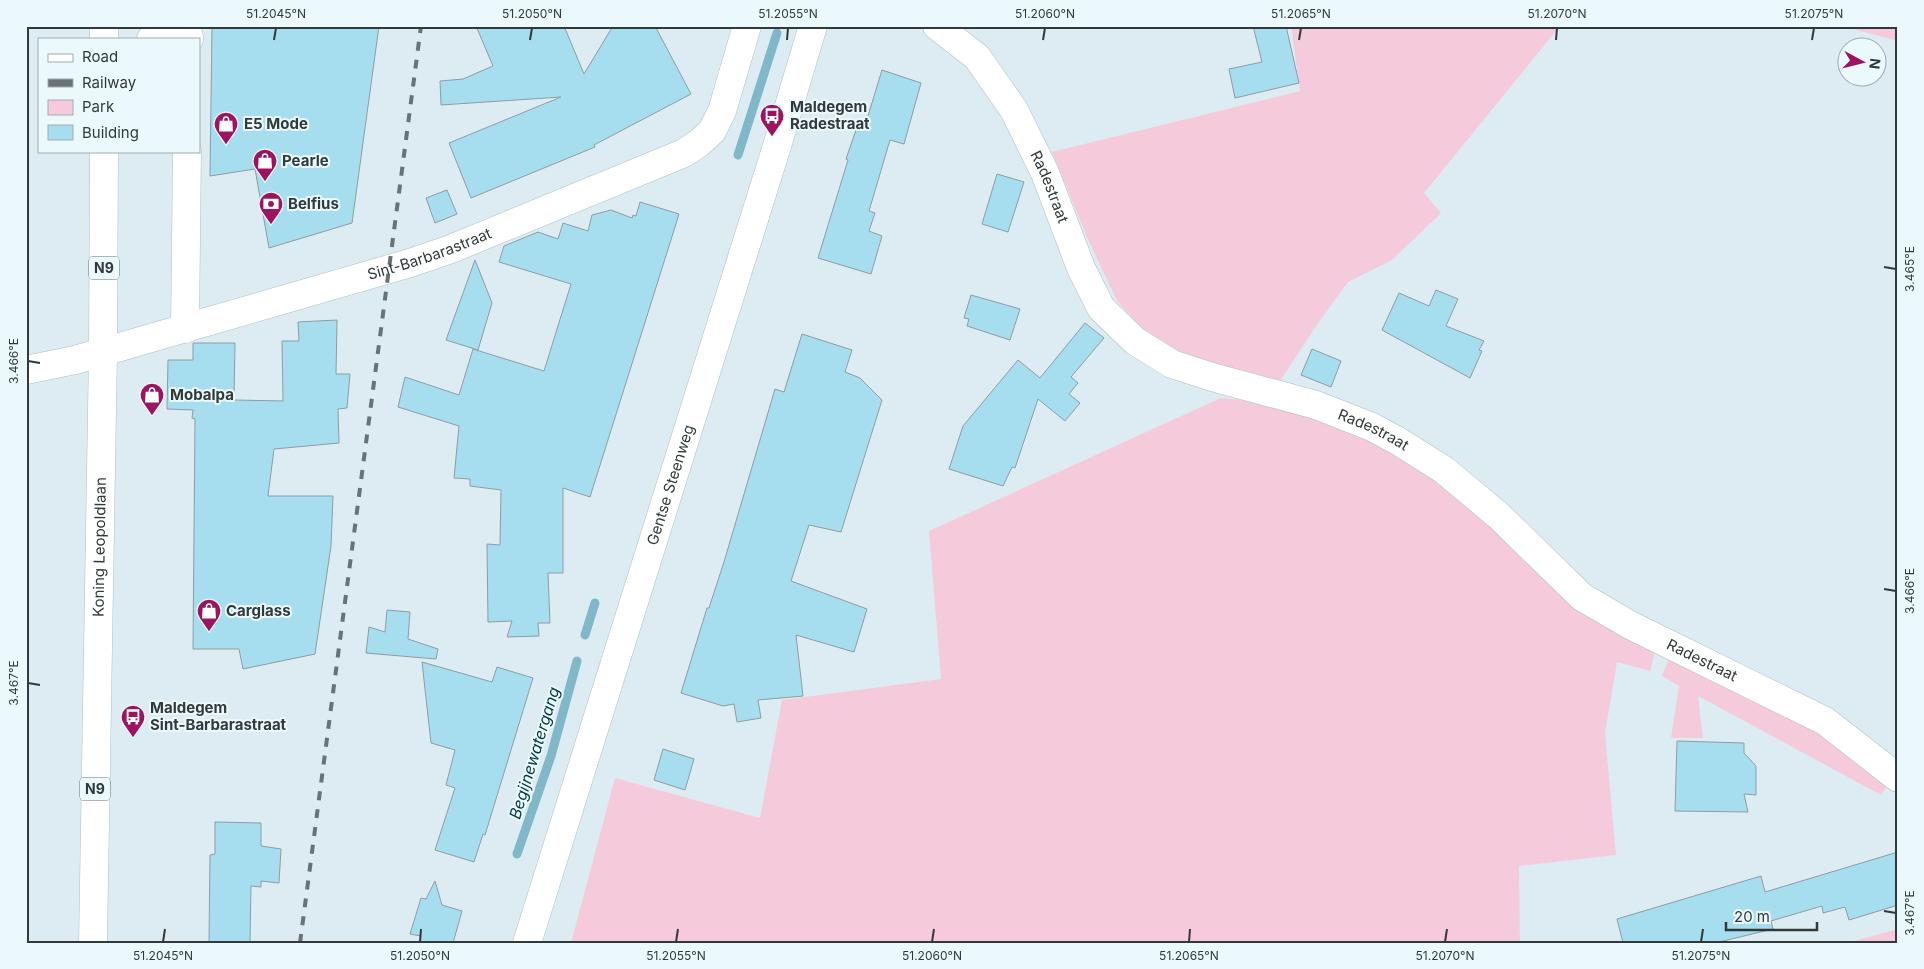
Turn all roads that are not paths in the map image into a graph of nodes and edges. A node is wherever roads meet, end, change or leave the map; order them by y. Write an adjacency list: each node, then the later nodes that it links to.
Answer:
1 (748, 26): 8 (street, Sint-Barbarastraat)
2 (813, 26): 13 (street, Gentse Steenweg)
3 (937, 26): 11 (street, Radestraat)
4 (170, 38): 5 (street)
5 (189, 38)
6 (104, 152): 9 (street, Koning Leopoldlaan / N9)
7 (187, 152): 8 (street)
8 (185, 329): 9 (street, Sint-Barbarastraat)
9 (103, 352): 10 (street, Sint-Barbarastraat); 12 (street, Koning Leopoldlaan / N9)
10 (26, 370)
11 (1898, 778)
12 (93, 943)
13 (527, 943)

